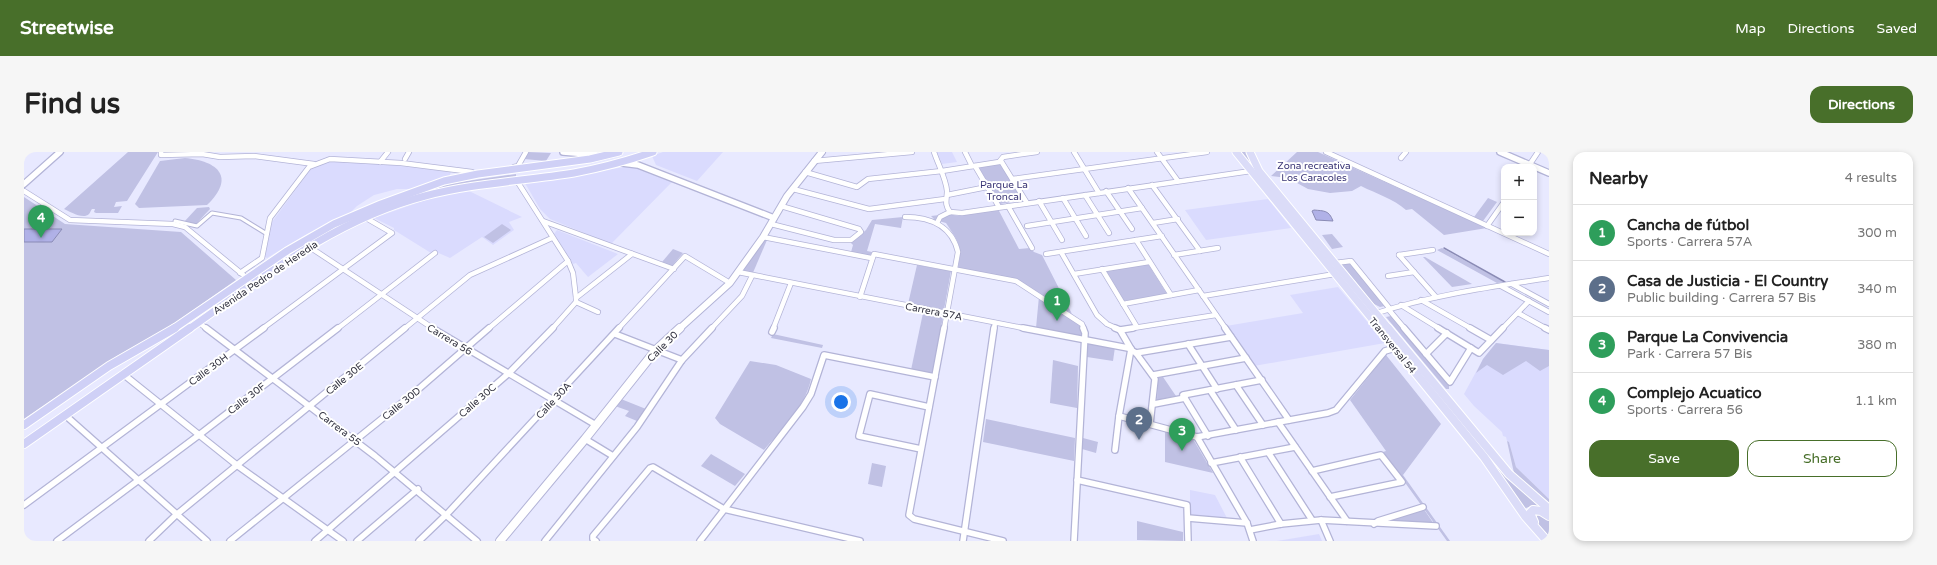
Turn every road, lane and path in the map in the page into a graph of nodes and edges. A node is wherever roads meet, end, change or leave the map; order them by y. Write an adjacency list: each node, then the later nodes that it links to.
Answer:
1 (60, 152): 47 (street)
2 (161, 152): 34 (street)
3 (388, 152): 32 (street)
4 (409, 152): 29 (street)
5 (526, 152): 32 (street)
6 (563, 152): 24 (street)
7 (619, 152): 24 (highway, Avenida Pedro de Heredia)
8 (653, 152): 26 (highway, Avenida Pedro de Heredia)
9 (822, 152): 30 (main road, Calle 30)
10 (860, 152): 25 (street)
11 (912, 152): 25 (street)
12 (934, 152): 40 (street)
13 (965, 152): 37 (street)
14 (1037, 152): 31 (street)
15 (1074, 152): 38 (street)
16 (1157, 152): 27 (street)
17 (1207, 152): 27 (street)
18 (1236, 152): 41 (main road, Transversal 54)
19 (1250, 152): 103 (main road, Transversal 54)
20 (1326, 152): 79 (street)
21 (1406, 152): 28 (street)
22 (1500, 152): 35 (street)
23 (1538, 152): 36 (street)
24 (582, 157): 115 (highway, Avenida Pedro de Heredia)
25 (862, 157): 30 (street)
26 (638, 158): 33 (highway, Avenida Pedro de Heredia); 71 (street)
27 (1162, 158): 38 (street); 46 (street)
28 (1401, 158)
29 (404, 159)
30 (814, 161): 42 (main road, Calle 30)
31 (1001, 161): 37 (street); 44 (street)
32 (380, 162): 34 (street)
33 (622, 163): 45 (highway, Avenida Pedro de Heredia); 71 (street)
34 (314, 164): 82 (street)
35 (1524, 164)
36 (1529, 164)
37 (973, 166): 40 (street); 49 (street)
38 (1085, 169): 44 (street); 54 (street)
39 (1537, 169): 43 (street)
40 (942, 171): 42 (street); 56 (street)
41 (1251, 171): 46 (street); 112 (main road, Transversal 54)
42 (805, 172): 50 (main road, Calle 30)
43 (1549, 172)
44 (1012, 179): 59 (street)
45 (517, 181): 69 (highway, Avenida Pedro de Heredia); 74 (street)
46 (1178, 181): 48 (street)
47 (24, 184)
48 (1152, 185): 51 (street); 72 (street)
49 (988, 187): 56 (street); 63 (street)
50 (793, 188): 56 (street); 60 (main road, Calle 30)
51 (1128, 188): 53 (street); 64 (street)
52 (24, 191): 110 (street)
53 (1106, 191): 54 (street); 66 (street)
54 (1099, 192): 55 (street)
55 (1085, 195): 57 (street); 67 (street)
56 (946, 197): 65 (street)
57 (1063, 198): 58 (street); 70 (street)
58 (1040, 201): 59 (street); 75 (street)
59 (1027, 203): 61 (street)
60 (781, 206): 71 (main road, Calle 30); 71 (street)
61 (1008, 206): 63 (street); 90 (street)
62 (1501, 206): 79 (street)
63 (999, 207): 65 (street)
64 (1142, 208): 66 (street); 77 (street)
65 (950, 212): 76 (street)
66 (1120, 212): 67 (street); 80 (street)
67 (1097, 215): 70 (street); 81 (street)
68 (905, 217): 76 (street)
69 (366, 218): 89 (highway, Avenida Pedro de Heredia); 106 (street, Calle 30H)
70 (1075, 218): 75 (street); 83 (street)
71 (774, 219): 86 (main road, Calle 30)
72 (1178, 219): 77 (street); 93 (street)
73 (175, 221): 82 (street)
74 (543, 221): 85 (street); 96 (street)
75 (1052, 222): 78 (street); 87 (street)
76 (937, 223): 107 (street)
77 (1153, 223): 84 (street)
78 (1027, 226)
79 (1487, 226): 98 (street)
80 (1132, 229)
81 (1109, 233)
82 (267, 234): 110 (street)
83 (1086, 236)
84 (1162, 236): 88 (street); 99 (street)
85 (552, 238): 101 (street); 140 (street, Calle 30E)
86 (763, 238): 100 (street); 108 (main road, Calle 30)
87 (1062, 240)
88 (1136, 240): 94 (street); 102 (street)
89 (308, 246): 106 (street, Carrera 56); 141 (highway, Avenida Pedro de Heredia)
90 (1032, 248)
91 (1218, 248): 93 (street)
92 (1433, 250): 109 (street)
93 (1200, 251): 99 (street)
94 (1061, 252): 97 (street); 111 (street)
95 (435, 254): 122 (street, Calle 30F)
96 (632, 254): 104 (street); 127 (street, Calle 30C)
97 (1046, 254)
98 (1549, 254)
99 (1174, 255): 121 (street)
100 (873, 256): 107 (street); 124 (street)
101 (568, 261): 127 (street); 156 (street, Calle 30D)
102 (1149, 262): 105 (street); 123 (street)
103 (1335, 263): 133 (street); 137 (main road, Transversal 54)
104 (674, 269): 117 (street, Calle 30A); 148 (street, Calle 30A)
105 (1102, 269): 111 (street); 130 (street)
106 (344, 270): 122 (street, Carrera 56); 155 (street, Calle 30H)
107 (956, 270): 138 (street); 150 (street)
108 (738, 272): 113 (street, Carrera 57A); 117 (main road, Calle 30)
109 (1414, 272): 114 (street); 126 (street)
110 (240, 273): 115 (street)
111 (1074, 274): 144 (street)
112 (1335, 274): 125 (street); 153 (main road, Transversal 54)
113 (752, 276): 118 (street, Carrera 57A); 162 (street)
114 (1388, 276)
115 (247, 278): 184 (highway, Avenida Pedro de Heredia)
116 (1549, 278): 119 (street)
117 (730, 283): 158 (main road, Calle 30)
118 (791, 283): 124 (street, Carrera 57A); 146 (street)
119 (1512, 284): 120 (street); 131 (street)
120 (1501, 286): 126 (street); 129 (street)
121 (1199, 290): 123 (street); 125 (street)
122 (382, 294): 140 (street, Carrera 56); 168 (street, Calle 30F)
123 (1171, 295): 130 (street)
124 (860, 296): 138 (street, Carrera 57A)
125 (1203, 296): 139 (street)
126 (1436, 297): 128 (street)
127 (576, 300): 134 (street); 164 (street, Calle 30C)
128 (1421, 300): 132 (street); 151 (street)
129 (1529, 301): 135 (street); 136 (street)
130 (1123, 304): 143 (street)
131 (1549, 304)
132 (1401, 305): 133 (street); 147 (street)
133 (1389, 309): 137 (street); 160 (street)
134 (598, 312)
135 (1518, 312): 145 (street); 151 (street)
136 (1549, 312)
137 (1377, 313): 213 (main road, Transversal 54)
138 (947, 314): 142 (street, Carrera 57A); 167 (street)
139 (1216, 315): 143 (street); 149 (street)
140 (417, 319): 156 (street, Carrera 56); 177 (street, Calle 30E)
141 (198, 322): 155 (street, Carrera 55); 165 (highway, Avenida Pedro de Heredia)
142 (995, 323): 150 (street, Carrera 57A); 227 (street)
143 (1137, 327): 144 (street)
144 (1120, 330): 157 (street)
145 (1549, 330)
146 (772, 332)
147 (1447, 333): 154 (street); 160 (street)
148 (615, 334): 158 (street); 174 (street, Calle 30A)
149 (1231, 337): 152 (street); 161 (street)
150 (1084, 340): 157 (street, Carrera 57A); 206 (street)
151 (1491, 340): 154 (street)
152 (1188, 344): 159 (street); 163 (street)
153 (1395, 348): 181 (street); 229 (main road, Transversal 54)
154 (1471, 348): 160 (street)
155 (235, 349): 168 (street, Carrera 55); 175 (street, Calle 30H)
156 (467, 349): 164 (street, Carrera 56); 191 (street, Calle 30D)
157 (1131, 349): 159 (street); 180 (street)
158 (655, 351): 162 (street); 185 (main road, Calle 30)
159 (1136, 353): 166 (street)
160 (1426, 354)
161 (1246, 358): 163 (street); 169 (street)
162 (682, 360): 199 (street)
163 (1202, 366): 166 (street); 171 (street)
164 (509, 373): 174 (street, Carrera 56); 204 (street, Calle 30C)
165 (123, 374): 175 (street); 179 (highway, Avenida Pedro de Heredia)
166 (1153, 375): 176 (street)
167 (935, 377): 178 (street); 212 (street)
168 (272, 378): 177 (street, Carrera 55); 188 (street, Calle 30F)
169 (1262, 380): 170 (street); 181 (street)
170 (1236, 385): 171 (street); 186 (street)
171 (1217, 389): 172 (street)
172 (1210, 390): 173 (street); 187 (street)
173 (1185, 398): 176 (street); 189 (street)
174 (553, 400): 185 (street, Carrera 56); 214 (street, Calle 30A)
175 (162, 404): 188 (street); 194 (street, Calle 30H)
176 (1154, 404): 183 (street)
177 (310, 406): 191 (street, Carrera 55); 202 (street, Calle 30E)
178 (929, 407): 196 (street); 196 (street)
179 (65, 415): 193 (highway, Avenida Pedro de Heredia); 194 (street)
180 (1119, 416): 183 (street); 197 (street)
181 (1290, 420): 182 (street)
182 (1278, 422): 186 (street); 195 (street)
183 (1150, 424): 190 (street)
184 (24, 425)
185 (596, 425): 192 (main road, Calle 30)
186 (1263, 425): 187 (street)
187 (1236, 430): 189 (street)
188 (199, 435): 202 (street); 205 (street, Calle 30F)
189 (1208, 436): 190 (street)
190 (1197, 437): 201 (street)
191 (356, 439): 204 (street, Carrera 55); 209 (street, Calle 30D)
192 (585, 439): 199 (street); 239 (main road, Calle 30)
193 (24, 444)
194 (103, 447): 205 (street); 210 (street, Calle 30H)
195 (1296, 447): 198 (street); 203 (street)
196 (921, 449): 227 (street)
197 (1115, 450)
198 (1268, 452): 200 (street); 218 (street)
199 (613, 456): 240 (street)
200 (1240, 457): 201 (street); 222 (street)
201 (1212, 463): 221 (street)
202 (238, 466): 209 (street); 215 (street, Calle 30E)
203 (1312, 470): 208 (street); 208 (street)
204 (396, 472): 207 (street, Carrera 55); 225 (street, Calle 30C)
205 (139, 480): 215 (street); 230 (street, Calle 30F)
206 (1077, 480): 217 (street); 245 (street)
207 (418, 489): 214 (street, Carrera 55); 236 (street)
208 (1330, 497): 220 (street)
209 (283, 498): 225 (street); 233 (street, Calle 30D)
210 (24, 505)
211 (1423, 507): 223 (street)
212 (724, 509): 228 (street); 241 (street); 242 (street)
213 (1549, 509)
214 (447, 514): 237 (street, Calle 30A); 238 (street, Carrera 55)
215 (176, 515): 231 (street, Calle 30E); 232 (street)
216 (1549, 516): 229 (main road)
217 (1188, 518): 221 (street); 246 (street)
218 (1312, 520): 219 (street); 222 (street)
219 (1320, 520): 220 (street); 248 (street)
220 (1347, 521): 223 (street)
221 (1247, 523): 226 (street)
222 (1281, 524): 226 (street)
223 (1374, 524): 224 (street)
224 (1436, 526)
225 (329, 530): 234 (street, Calle 30C); 235 (street)
226 (1250, 530): 247 (street)
227 (964, 532): 243 (street); 244 (street)
228 (595, 540)
229 (1548, 540)
230 (57, 541)
231 (149, 541)
232 (207, 541)
233 (230, 541)
234 (315, 541)
235 (343, 541)
236 (357, 541)
237 (419, 541)
238 (477, 541)
239 (500, 541)
240 (545, 541)
241 (700, 541)
242 (860, 541)
243 (963, 541)
244 (1003, 541)
245 (1074, 541)
246 (1188, 541)
247 (1253, 541)
248 (1330, 541)

